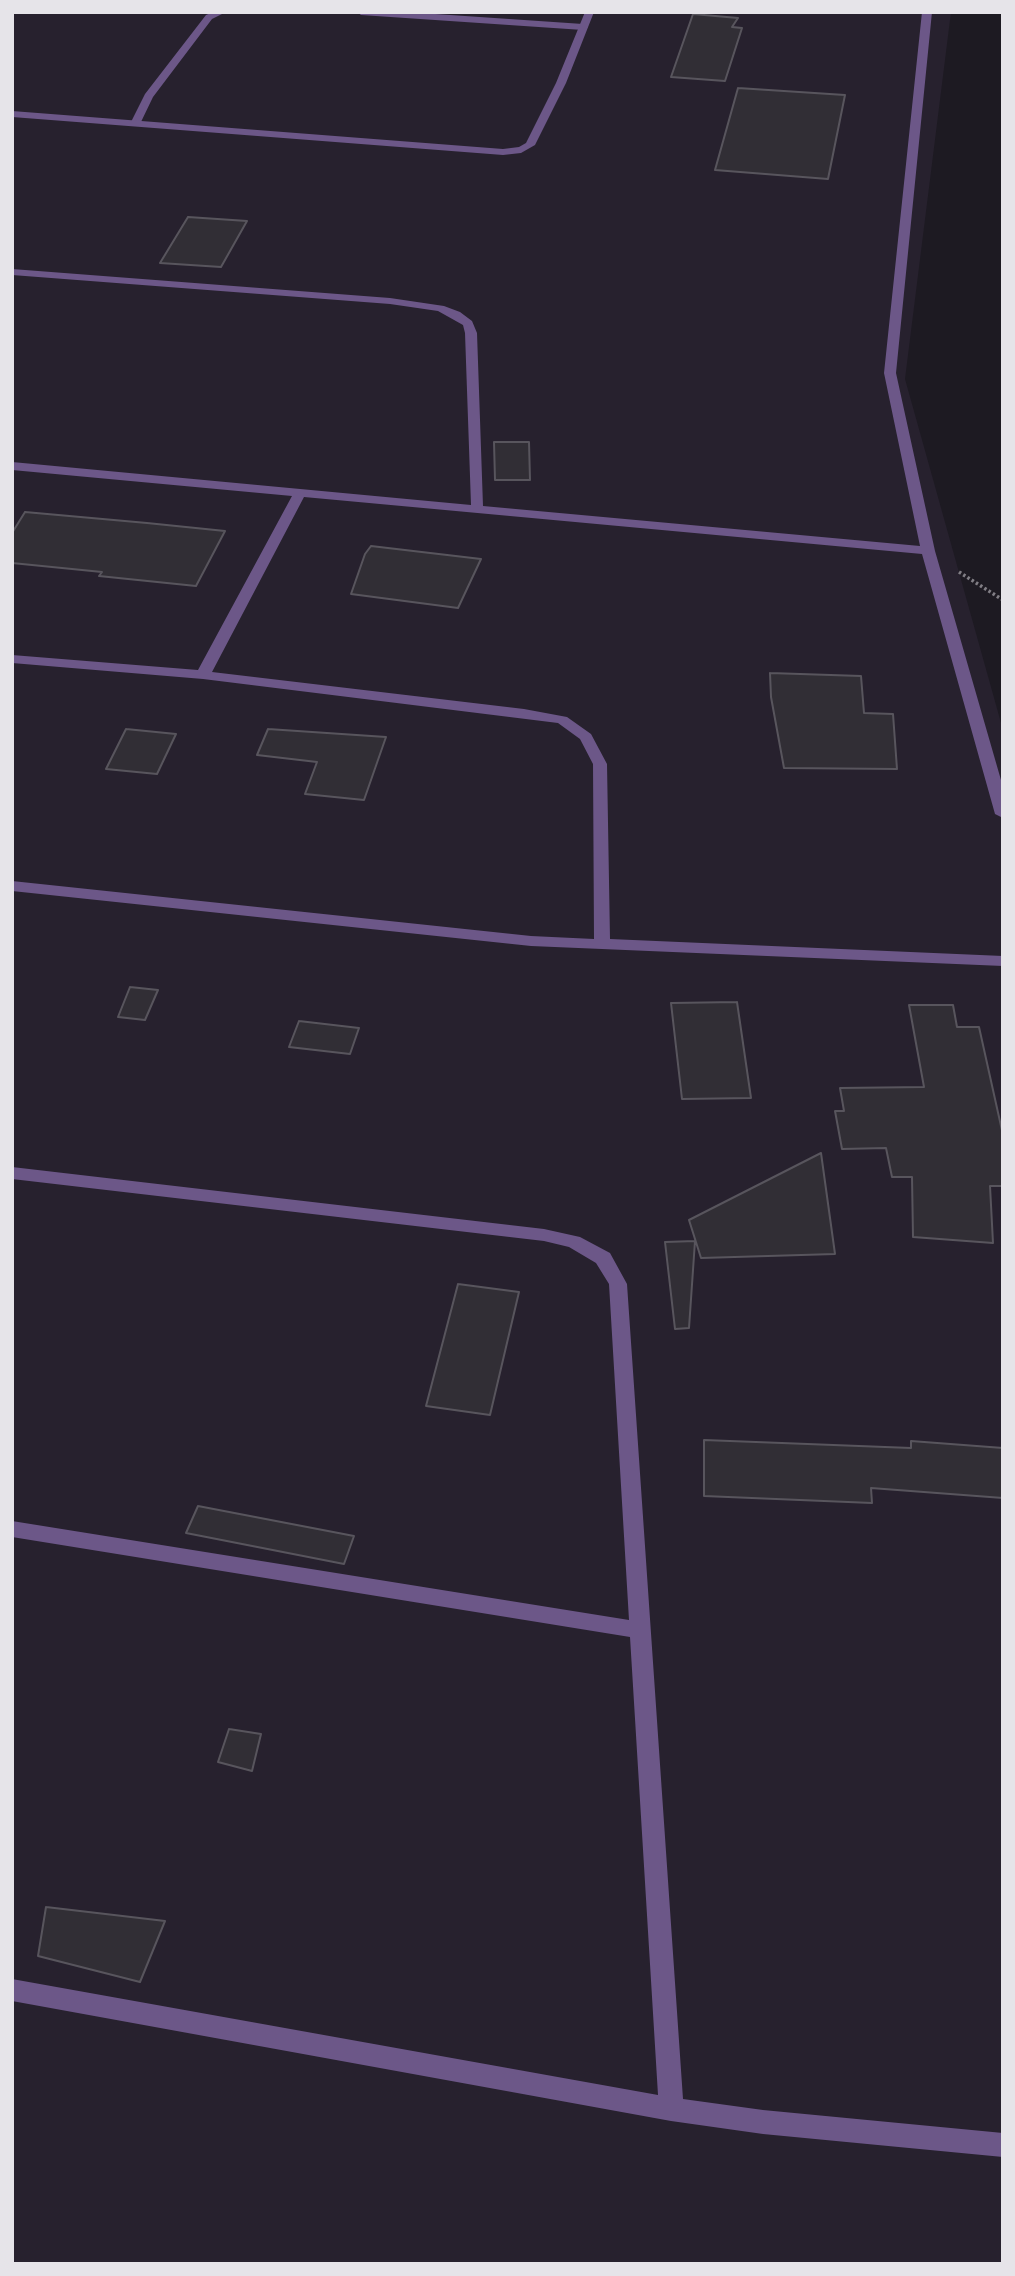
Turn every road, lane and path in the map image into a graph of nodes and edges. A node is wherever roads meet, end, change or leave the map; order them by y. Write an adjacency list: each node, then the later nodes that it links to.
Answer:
1 (222, 12): 7 (street)
2 (361, 12): 5 (street)
3 (590, 12): 5 (street)
4 (927, 12): 12 (street)
5 (583, 27): 7 (street)
6 (12, 114): 7 (street)
7 (135, 122)
8 (12, 272): 11 (street)
9 (12, 466): 10 (street)
10 (299, 494): 11 (street); 15 (street)
11 (477, 508): 12 (street)
12 (928, 551): 13 (path); 16 (street)
13 (1003, 600)
14 (12, 659): 15 (street)
15 (203, 675): 18 (street)
16 (1003, 814)
17 (12, 886): 18 (street)
18 (602, 945): 19 (street)
19 (1003, 961)
20 (12, 1173): 22 (street)
21 (12, 1529): 22 (street)
22 (640, 1630): 24 (street)
23 (12, 1990): 24 (street)
24 (671, 2109): 25 (street)
25 (1003, 2145)

